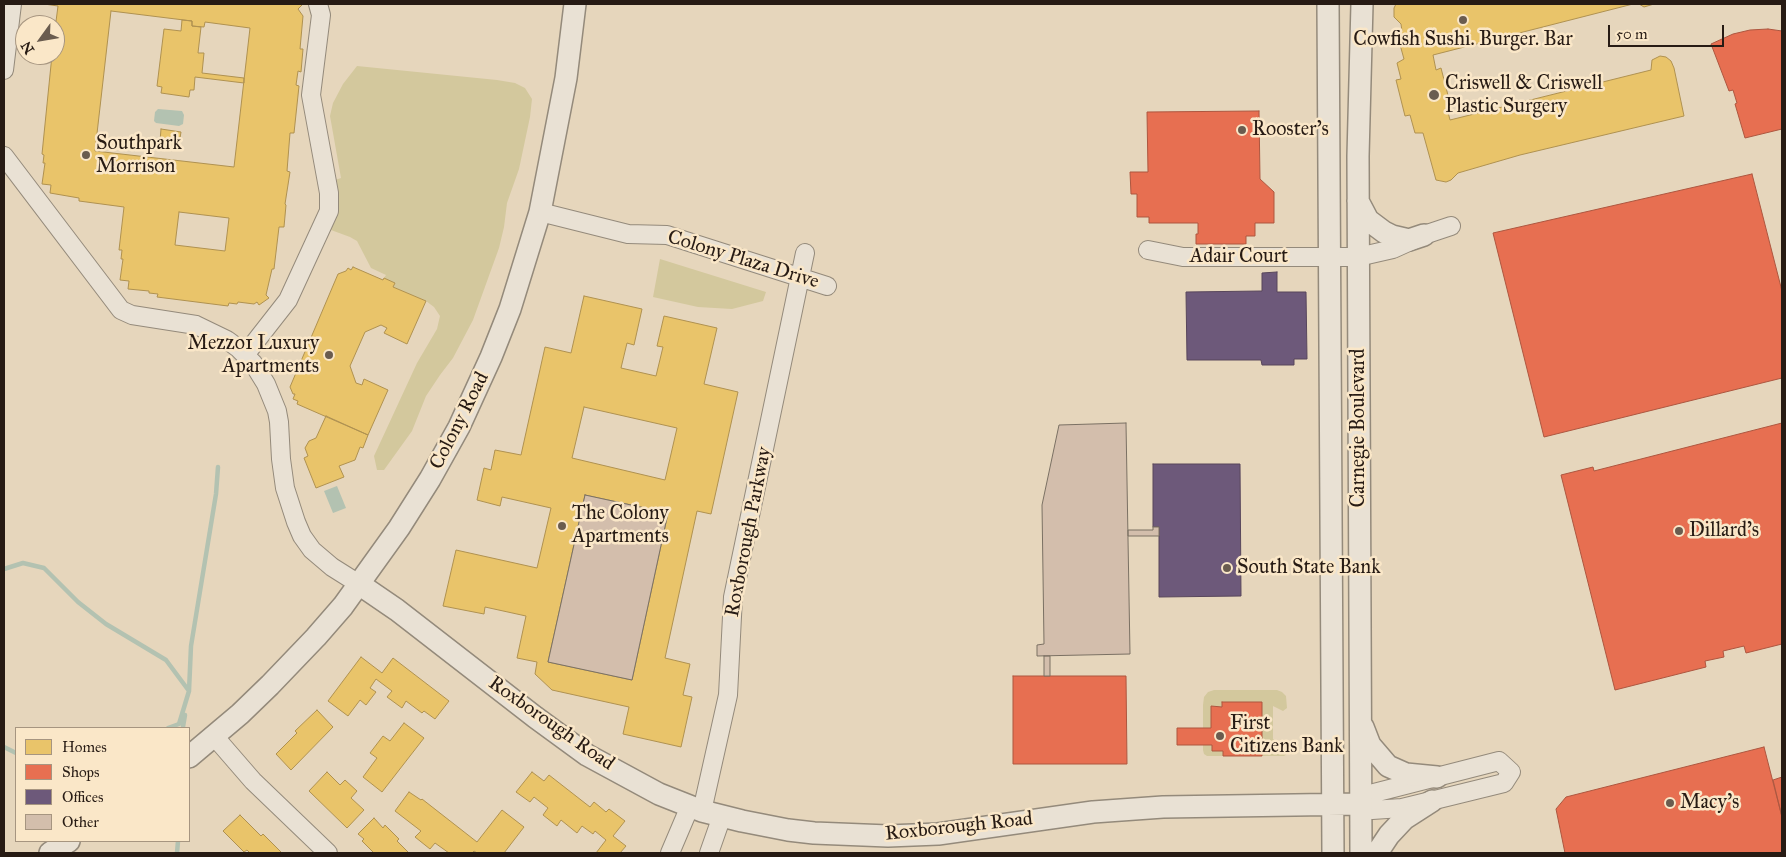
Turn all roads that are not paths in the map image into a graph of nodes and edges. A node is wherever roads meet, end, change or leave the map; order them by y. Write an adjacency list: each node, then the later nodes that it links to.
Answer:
1 (12, 4): 6 (street)
2 (575, 4): 9 (street, Colony Road)
3 (1328, 4): 14 (street, Carnegie Boulevard)
4 (1362, 4): 8 (street, Carnegie Boulevard)
5 (322, 8): 18 (street)
6 (4, 70)
7 (4, 156): 18 (street)
8 (1358, 201): 11 (street); 15 (street, Carnegie Boulevard)
9 (540, 212): 16 (street, Colony Plaza Drive); 19 (street, Colony Road)
10 (1451, 226): 11 (street, Adair Court)
11 (1424, 235): 15 (street, Adair Court)
12 (1148, 250): 14 (street, Adair Court)
13 (805, 253): 16 (street, Roxborough Parkway)
14 (1330, 257): 15 (street, Adair Court); 26 (street, Carnegie Boulevard)
15 (1358, 257): 20 (street, Carnegie Boulevard)
16 (800, 278): 17 (street, Colony Plaza Drive); 27 (street, Roxborough Parkway)
17 (827, 286)
18 (245, 355): 19 (street)
19 (359, 584): 21 (street, Colony Road); 27 (street, Roxborough Road)
20 (1360, 715): 23 (street); 25 (street, Carnegie Boulevard)
21 (214, 736): 22 (street, Colony Road); 30 (street)
22 (190, 756)
23 (1437, 777): 24 (street); 25 (street)
24 (1432, 801): 25 (street); 35 (street)
25 (1360, 804): 26 (street, Roxborough Road); 34 (street, Carnegie Boulevard)
26 (1333, 805): 27 (street, Roxborough Road); 33 (street, Carnegie Boulevard)
27 (705, 811): 31 (street); 32 (street)
28 (67, 842): 29 (street)
29 (50, 853)
30 (328, 853)
31 (670, 853)
32 (709, 853)
33 (1333, 853)
34 (1361, 853)
35 (1377, 853)

